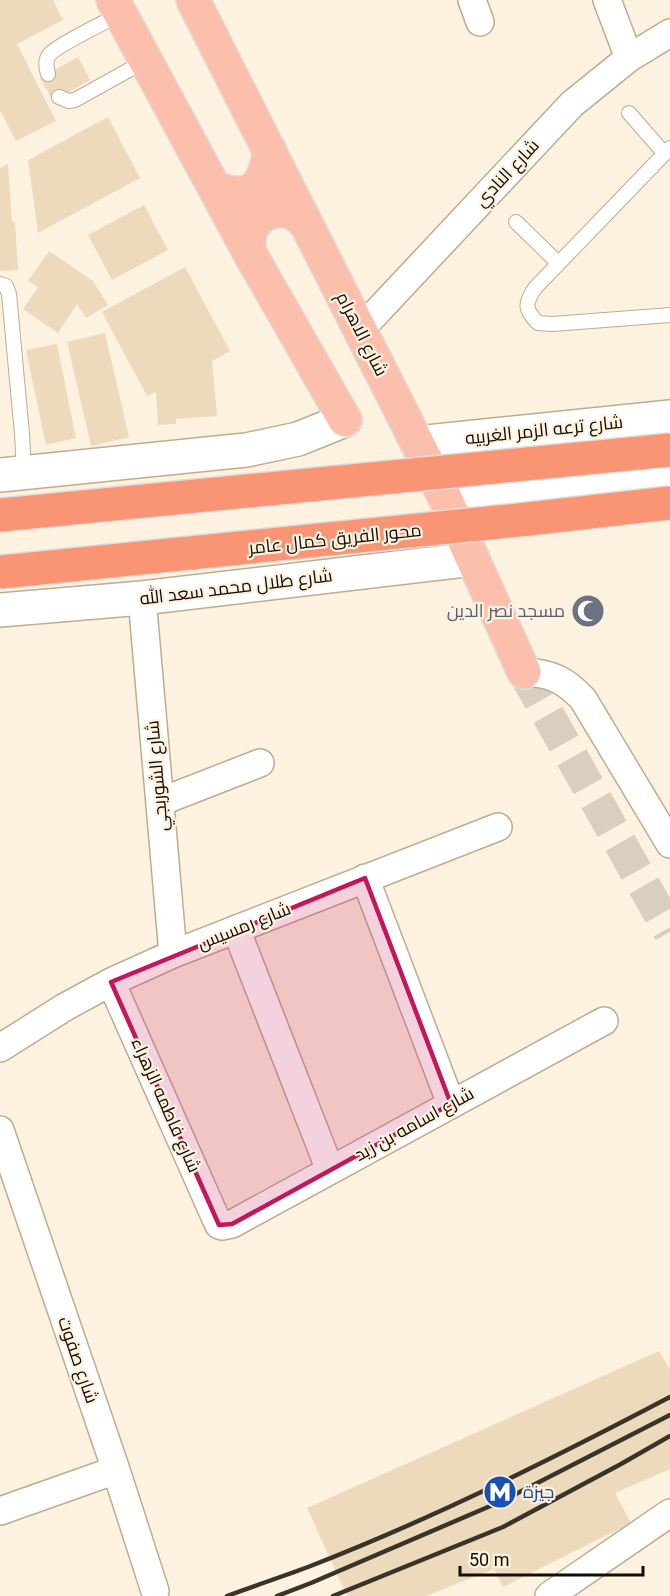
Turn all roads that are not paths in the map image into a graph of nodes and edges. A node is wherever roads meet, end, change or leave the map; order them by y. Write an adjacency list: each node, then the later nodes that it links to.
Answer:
1 (193, 0): 11 (main road, شارع الاهرام)
2 (607, 0): 5 (street)
3 (116, 7): 6 (main road); 7 (lane)
4 (670, 33): 5 (street, شارع النادي)
5 (630, 58): 19 (street, شارع النادي)
6 (145, 61): 8 (lane); 12 (main road)
7 (48, 74)
8 (59, 97)
9 (629, 114): 10 (lane)
10 (667, 150): 16 (lane)
11 (270, 151): 12 (main road); 13 (main road, شارع الاهرام)
12 (215, 188): 15 (main road)
13 (304, 222): 15 (main road); 19 (main road, شارع الاهرام)
14 (516, 222): 16 (lane)
15 (249, 252): 23 (main road)
16 (558, 263): 18 (lane)
17 (0, 284): 23 (lane)
18 (670, 315)
19 (360, 330): 21 (main road, شارع الاهرام)
20 (670, 417): 21 (main road, شارع ترعه الزمر الغربيه)
21 (417, 443): 25 (main road, شارع الاهرام)
22 (670, 450): 27 (highway, bridge)
23 (12, 473)
24 (670, 479): 25 (main road)
25 (446, 500): 28 (main road, شارع الاهرام)
26 (670, 503): 29 (highway, محور الفريق كمال عامر, bridge)
27 (0, 515)
28 (472, 559): 30 (main road, شارع طلال محمد سعد الله); 32 (main road, شارع الاهرام)
29 (0, 572)
30 (142, 598): 31 (main road, شارع طلال محمد سعد الله); 34 (street, شارع الشوربجي)
31 (0, 610)
32 (524, 672): 35 (street)
33 (260, 763): 34 (street)
34 (159, 802): 39 (street, شارع الشوربجي)
35 (666, 826)
36 (498, 827): 37 (street, شارع رمسيس)
37 (365, 878): 38 (street, شارع رمسيس); 43 (street)
38 (236, 929): 39 (street, شارع رمسيس); 45 (street)
39 (173, 954): 40 (street, شارع رمسيس)
40 (111, 982): 42 (street, شارع رمسيس); 46 (street, شارع فاطمه الزهراء)
41 (604, 1021): 43 (street, شارع اسامه بن زيد)
42 (0, 1048)
43 (451, 1104): 45 (street, شارع اسامه بن زيد)
44 (0, 1130): 47 (street, شارع صفوت)
45 (330, 1170): 46 (street, شارع اسامه بن زيد)
46 (222, 1226)
47 (116, 1470): 48 (street); 50 (street, شارع صفوت)
48 (0, 1510)
49 (670, 1513): 51 (street)
50 (155, 1591)
51 (549, 1596)

